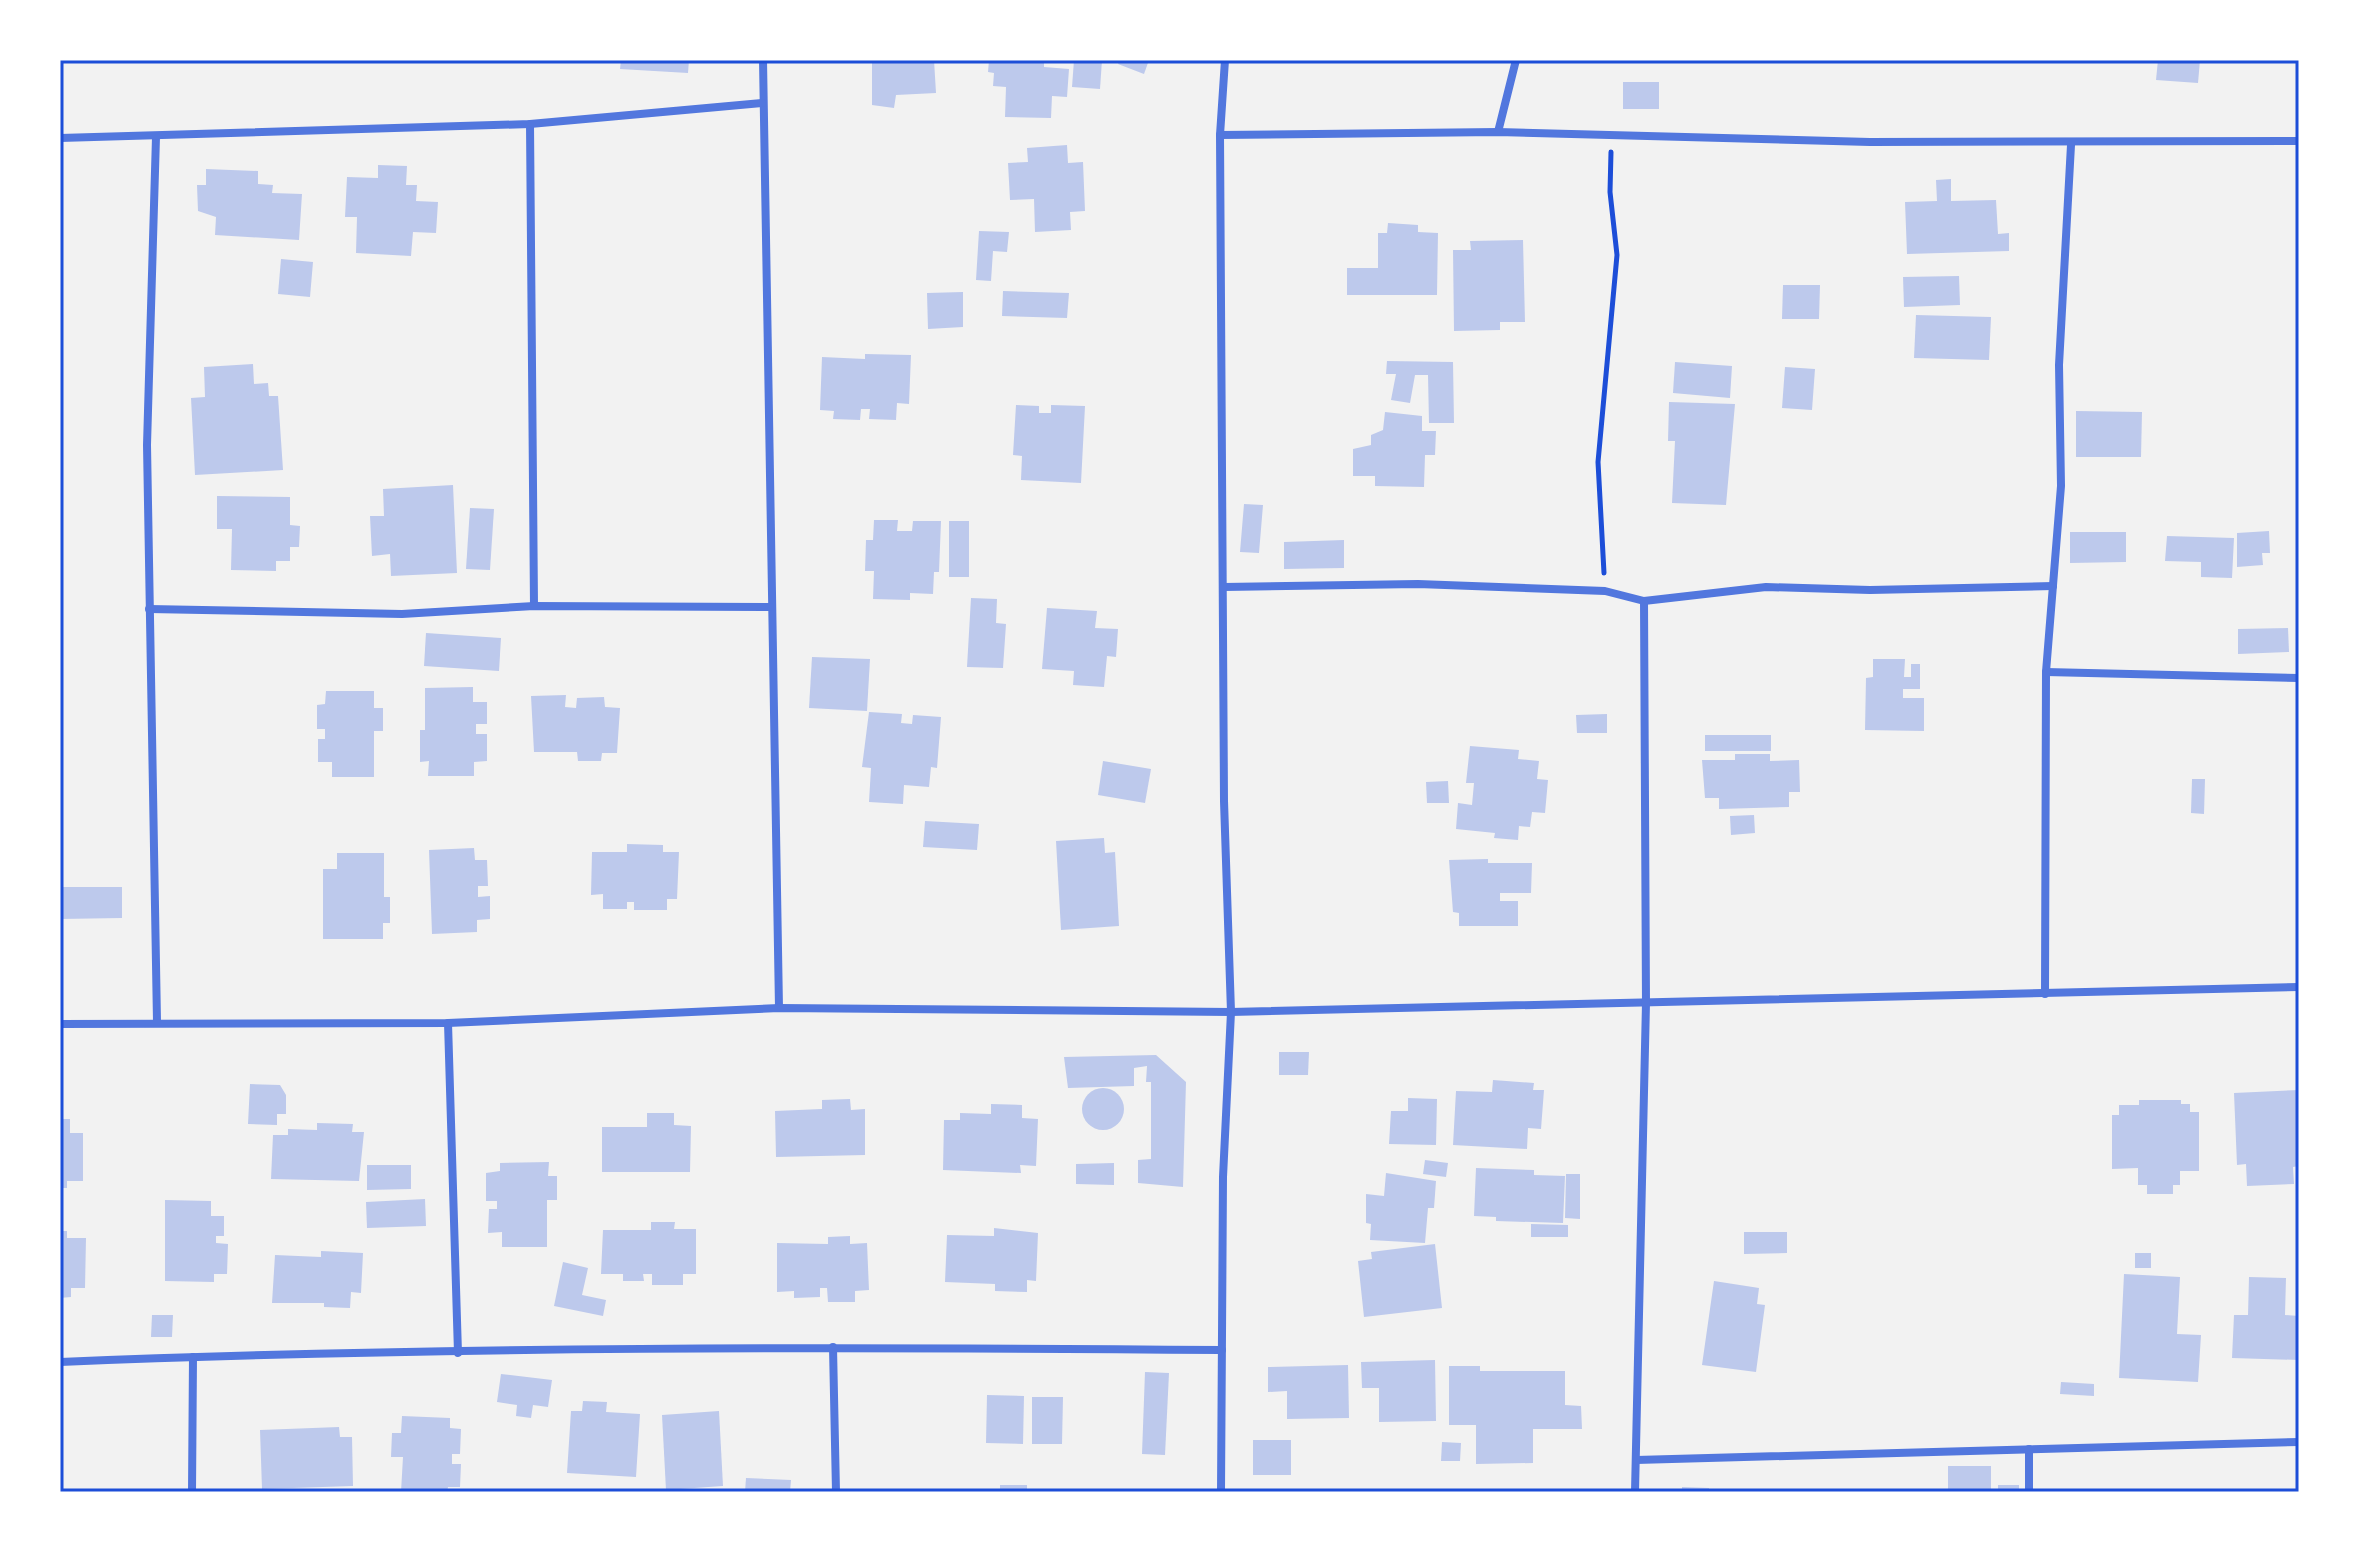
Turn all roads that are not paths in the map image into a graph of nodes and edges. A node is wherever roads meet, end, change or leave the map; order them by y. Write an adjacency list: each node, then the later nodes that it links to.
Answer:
1 (763, 60): 4 (street)
2 (1225, 60): 7 (street)
3 (1516, 60): 6 (street)
4 (762, 103): 5 (street); 16 (street)
5 (530, 124): 8 (street); 15 (street)
6 (1498, 132): 7 (street); 11 (street)
7 (1220, 135): 13 (street)
8 (156, 137): 9 (street); 17 (street)
9 (60, 138)
10 (2299, 141): 11 (street)
11 (2071, 145): 12 (street)
12 (2053, 586): 14 (street); 18 (street)
13 (1224, 587): 14 (street); 24 (street)
14 (1644, 601): 22 (street)
15 (534, 606): 16 (street); 17 (street)
16 (770, 607): 23 (street)
17 (149, 609): 25 (street)
18 (2046, 672): 19 (street); 21 (street)
19 (2299, 678)
20 (2299, 987): 21 (street)
21 (2045, 994): 22 (street)
22 (1646, 1003): 24 (street); 35 (street)
23 (779, 1008): 24 (street); 26 (street)
24 (1231, 1012): 29 (street)
25 (157, 1022): 26 (street); 27 (street)
26 (448, 1023): 30 (street)
27 (60, 1024)
28 (833, 1347): 29 (street); 30 (street); 37 (street)
29 (1222, 1350): 38 (street)
30 (458, 1353): 31 (street)
31 (193, 1357): 32 (street); 36 (street)
32 (60, 1362)
33 (2299, 1442): 34 (street)
34 (2029, 1449): 35 (street); 40 (street)
35 (1636, 1460): 39 (street)
36 (192, 1492)
37 (836, 1492)
38 (1221, 1492)
39 (1635, 1492)
40 (2029, 1492)

